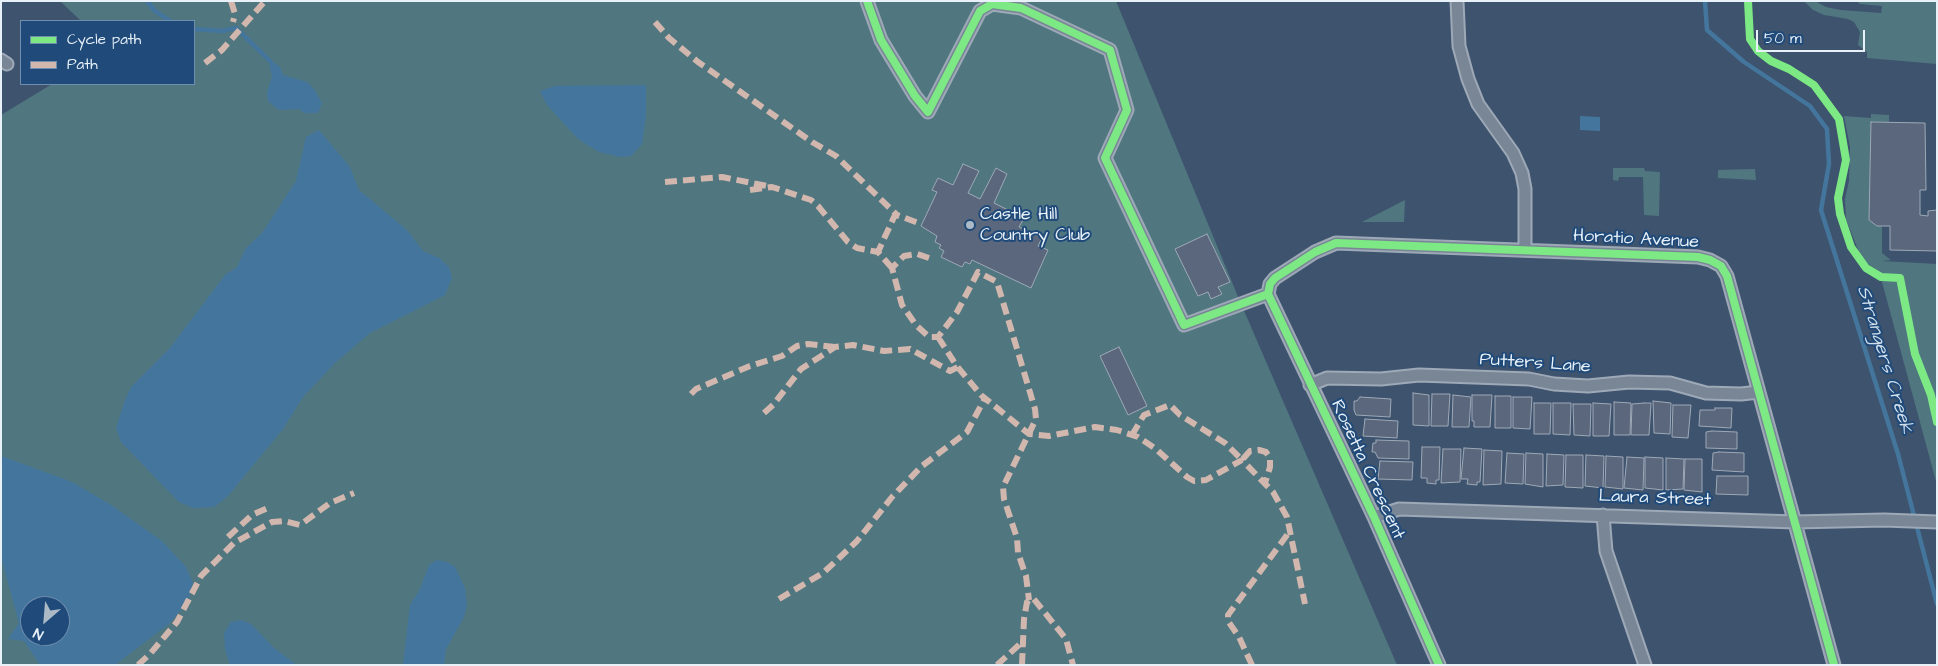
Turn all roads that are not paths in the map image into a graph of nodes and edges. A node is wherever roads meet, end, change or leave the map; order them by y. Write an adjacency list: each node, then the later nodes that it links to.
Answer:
1 (867, 1): 4 (street)
2 (1456, 1): 3 (street)
3 (1525, 249): 4 (street, Horatio Avenue); 6 (street, Horatio Avenue)
4 (1268, 291): 5 (street, Rosetta Crescent)
5 (1310, 385): 6 (street, Putters Lane); 8 (street, Rosetta Crescent)
6 (1759, 392): 9 (street, Horatio Avenue)
7 (1603, 515): 8 (street, Laura Street); 9 (street, Laura Street); 12 (street)
8 (1374, 517): 11 (street, Rosetta Crescent)
9 (1795, 522): 10 (street, Laura Street); 13 (street, Horatio Avenue)
10 (1937, 522)
11 (1439, 665)
12 (1645, 665)
13 (1834, 665)

